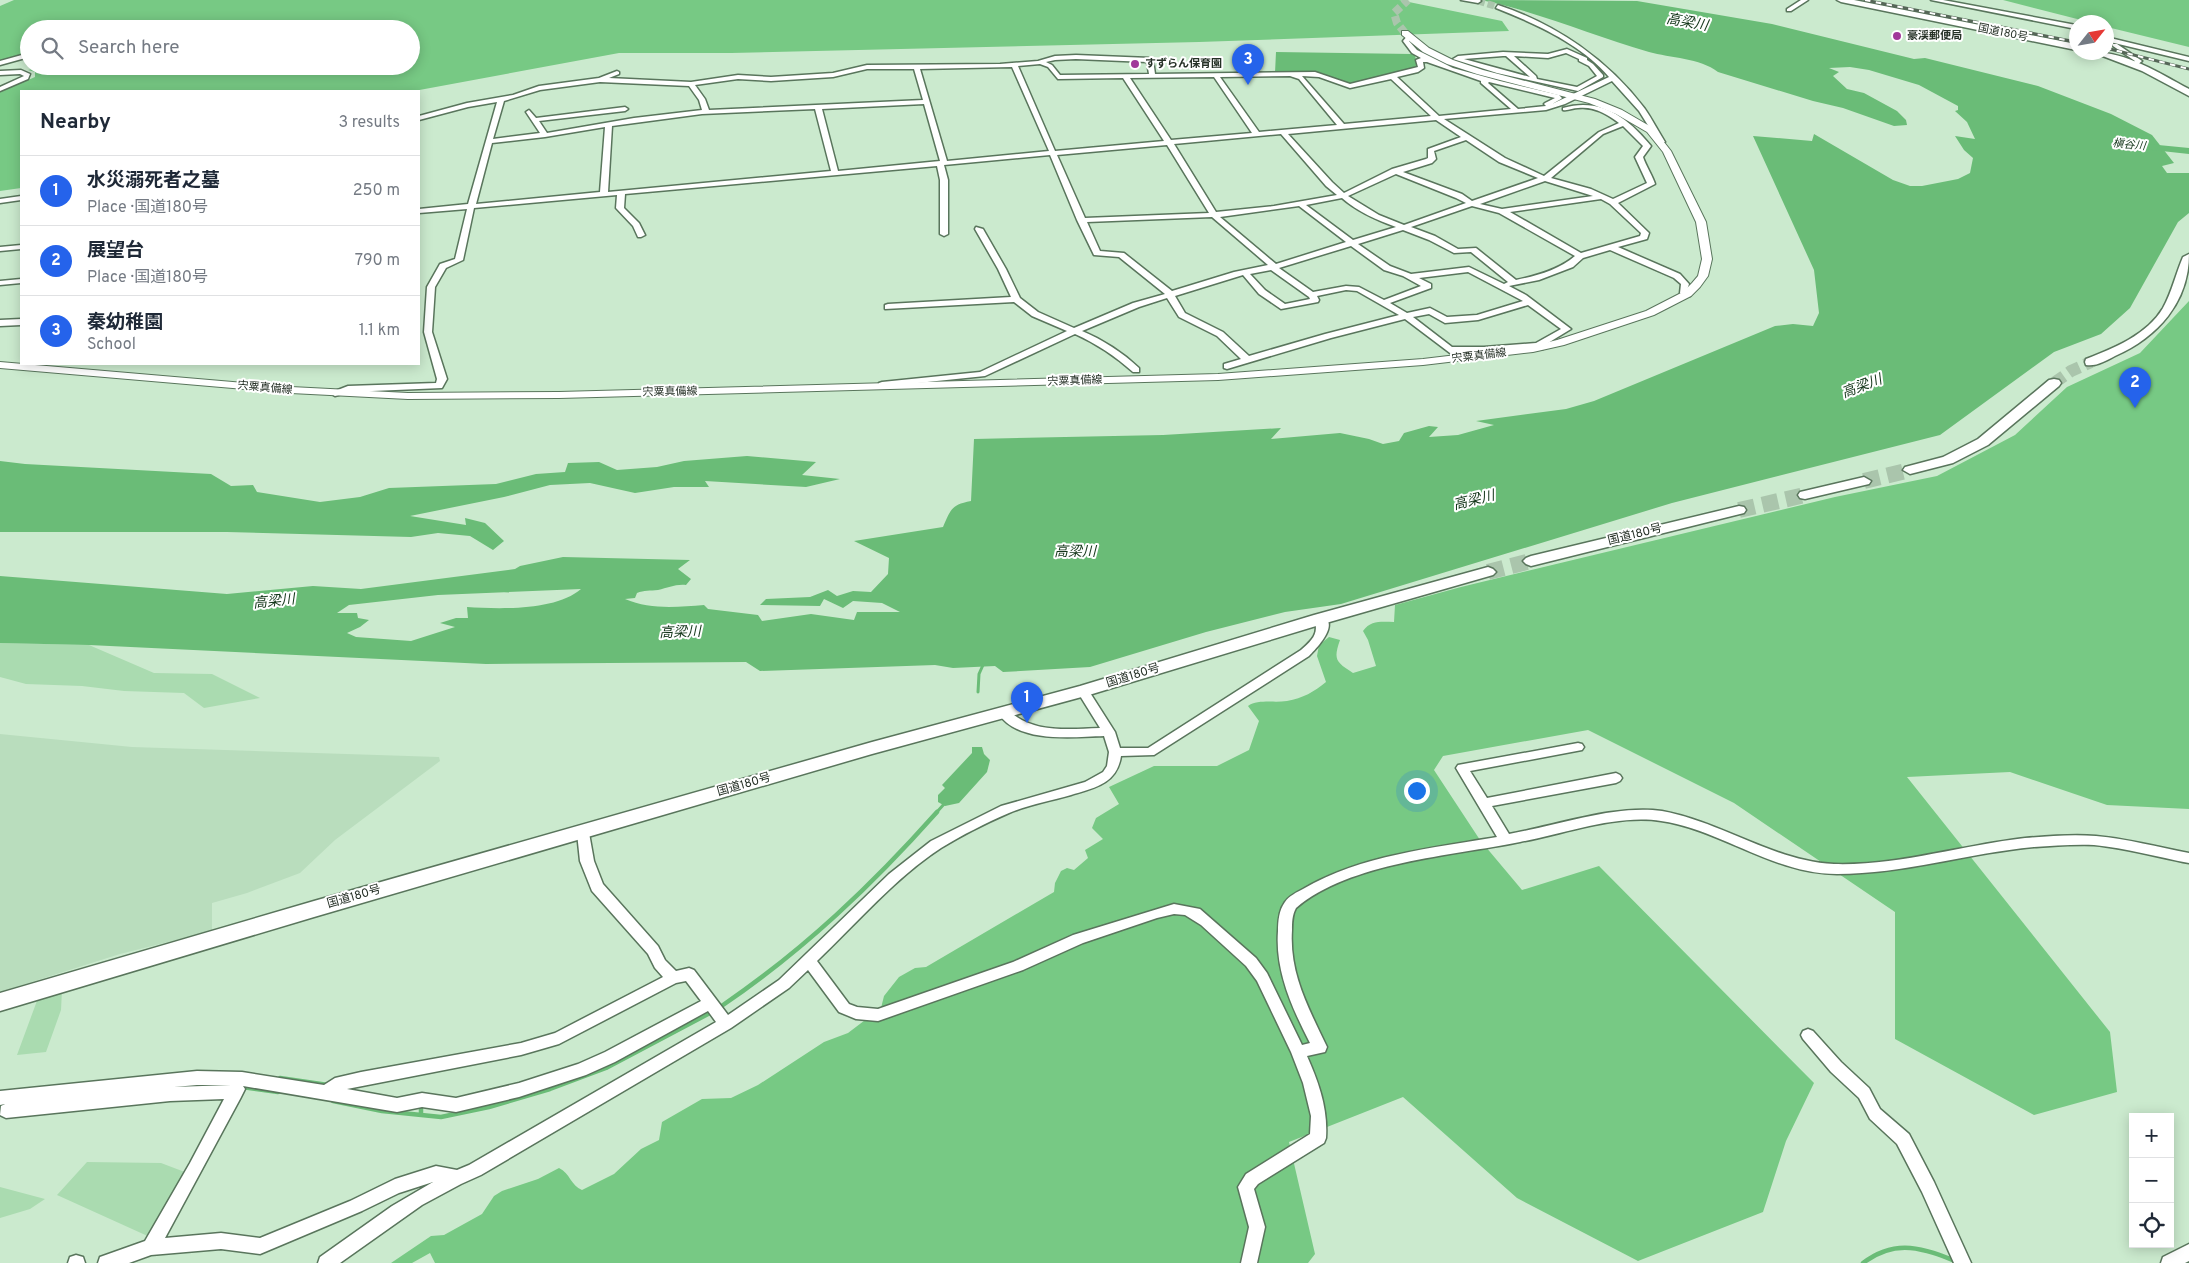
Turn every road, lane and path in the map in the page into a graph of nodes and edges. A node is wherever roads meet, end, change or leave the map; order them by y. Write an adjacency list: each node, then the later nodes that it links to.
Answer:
1 (1464, 0): 5 (street)
2 (1805, 0): 6 (street)
3 (1841, 0): 11 (highway, 国道180号)
4 (1934, 0): 7 (street)
5 (1478, 2)
6 (1789, 10)
7 (2069, 26)
8 (1406, 35): 18 (street); 42 (main road, 宍粟真備線)
9 (2114, 42): 15 (street)
10 (2114, 45): 24 (street)
11 (2069, 47)
12 (1507, 54): 17 (street); 20 (street); 38 (street)
13 (20, 57): 21 (street)
14 (2114, 58): 24 (highway)
15 (2189, 58)
16 (1446, 59): 17 (street)
17 (1456, 59): 38 (street)
18 (1432, 60): 34 (street); 37 (street)
19 (1581, 60): 38 (street)
20 (1596, 61): 20 (street); 35 (street)
21 (0, 63)
22 (1042, 63): 23 (street); 31 (street); 32 (street)
23 (1014, 65): 25 (street); 63 (street)
24 (2134, 65): 41 (highway)
25 (916, 66): 39 (street); 44 (street)
26 (0, 72): 27 (street)
27 (20, 72)
28 (617, 73): 36 (street)
29 (28, 75): 40 (street)
30 (1291, 75): 33 (street); 34 (street); 55 (street)
31 (1125, 76): 32 (street); 61 (street)
32 (1152, 76): 33 (street)
33 (1216, 76): 58 (street)
34 (1394, 77): 51 (street)
35 (1613, 78): 42 (street); 62 (street)
36 (600, 80): 39 (street); 43 (street)
37 (1489, 80): 47 (street); 47 (street)
38 (1534, 80)
39 (691, 84): 49 (street)
40 (0, 89)
41 (2189, 93)
42 (1578, 96): 47 (street); 62 (main road, 宍粟真備線)
43 (501, 99): 50 (street); 60 (street)
44 (926, 102): 45 (street); 64 (street)
45 (818, 108): 49 (street); 66 (street)
46 (625, 109): 52 (street)
47 (1516, 110): 51 (street); 53 (street)
48 (529, 112): 52 (street)
49 (706, 112): 54 (street)
50 (420, 118)
51 (1437, 118): 55 (street); 59 (street)
52 (534, 120): 57 (street)
53 (1625, 123): 67 (street); 74 (street)
54 (609, 125): 57 (street); 69 (street)
55 (1342, 127): 56 (street)
56 (1283, 132): 58 (street); 70 (street)
57 (545, 135): 60 (street)
58 (1257, 135): 61 (street)
59 (1467, 137): 65 (street); 67 (street)
60 (490, 140): 77 (street)
61 (1169, 142): 63 (street); 80 (street)
62 (1664, 147): 100 (main road, 宍粟真備線)
63 (1054, 153): 64 (street); 81 (street)
64 (942, 163): 66 (street); 84 (street)
65 (1395, 171): 70 (street); 76 (street)
66 (835, 173): 68 (street)
67 (1546, 178): 71 (street); 76 (street)
68 (621, 192): 69 (street); 85 (street)
69 (604, 194): 77 (street)
70 (1343, 196): 75 (street); 82 (street)
71 (1603, 197): 74 (street); 79 (street)
72 (20, 198): 73 (street)
73 (0, 201)
74 (1613, 202): 88 (street)
75 (1300, 203): 80 (street); 86 (street)
76 (1472, 204): 79 (street); 82 (street)
77 (473, 206): 78 (street); 118 (street)
78 (420, 211)
79 (1502, 212): 90 (street)
80 (1214, 216): 81 (street); 92 (street)
81 (1082, 220): 99 (street)
82 (1404, 227): 86 (street); 97 (street)
83 (979, 229): 102 (street)
84 (944, 234)
85 (641, 235)
86 (1352, 242): 92 (street); 94 (street)
87 (20, 247): 89 (street)
88 (1611, 247): 90 (street); 100 (street)
89 (0, 249)
90 (1580, 256): 97 (street)
91 (2189, 257): 112 (highway)
92 (1274, 267): 93 (street); 101 (street)
93 (1245, 272): 99 (street); 101 (street)
94 (1411, 276): 98 (street); 103 (street)
95 (20, 281): 96 (street)
96 (0, 283)
97 (1515, 283): 98 (street)
98 (1504, 285): 104 (street)
99 (1169, 294): 109 (street); 111 (street)
100 (1687, 294): 110 (main road, 宍粟真備線)
101 (1312, 295): 103 (street)
102 (1016, 299): 105 (street); 109 (street)
103 (1384, 302): 106 (street)
104 (1528, 302): 106 (street); 110 (street)
105 (888, 307)
106 (1406, 316): 110 (street); 111 (street)
107 (20, 322): 108 (street)
108 (0, 323)
109 (1077, 330): 115 (street); 117 (street)
110 (1539, 346): 117 (main road, 宍粟真備線)
111 (1248, 360): 114 (street)
112 (2091, 362)
113 (0, 365): 118 (main road, 宍粟真備線)
114 (1228, 366)
115 (1136, 370)
116 (2054, 383): 119 (highway)
117 (870, 387): 118 (main road, 宍粟真備線)
118 (335, 393)
119 (1910, 470)
120 (1864, 481): 121 (highway)
121 (1805, 495)
122 (1739, 510): 123 (highway, 国道180号)
123 (1535, 560)
124 (1488, 572): 125 (highway, 国道180号)
125 (1320, 619): 126 (highway, 国道180号); 130 (street)
126 (1083, 691): 127 (highway, 国道180号); 128 (street)
127 (1004, 713): 128 (street); 133 (highway, 国道180号)
128 (1109, 732): 130 (street)
129 (1578, 747): 132 (street)
130 (1116, 752): 136 (street)
131 (1616, 778): 132 (street)
132 (1486, 806): 134 (street)
133 (583, 833): 137 (street); 138 (highway, 国道180号)
134 (1506, 840): 135 (street); 142 (street)
135 (2189, 858)
136 (809, 960): 140 (street); 142 (street)
137 (673, 978): 139 (street); 144 (street)
138 (0, 1002)
139 (710, 1003): 140 (street); 144 (street)
140 (726, 1024): 146 (street)
141 (1808, 1034): 149 (street)
142 (1298, 1052): 152 (street)
143 (238, 1087): 144 (street); 145 (street); 147 (street)
144 (330, 1089)
145 (3, 1104)
146 (457, 1177): 147 (street); 151 (street)
147 (151, 1248): 150 (street)
148 (2189, 1252): 153 (street)
149 (1963, 1262)
150 (106, 1263)
151 (326, 1263)
152 (1249, 1263)
153 (2169, 1263)

